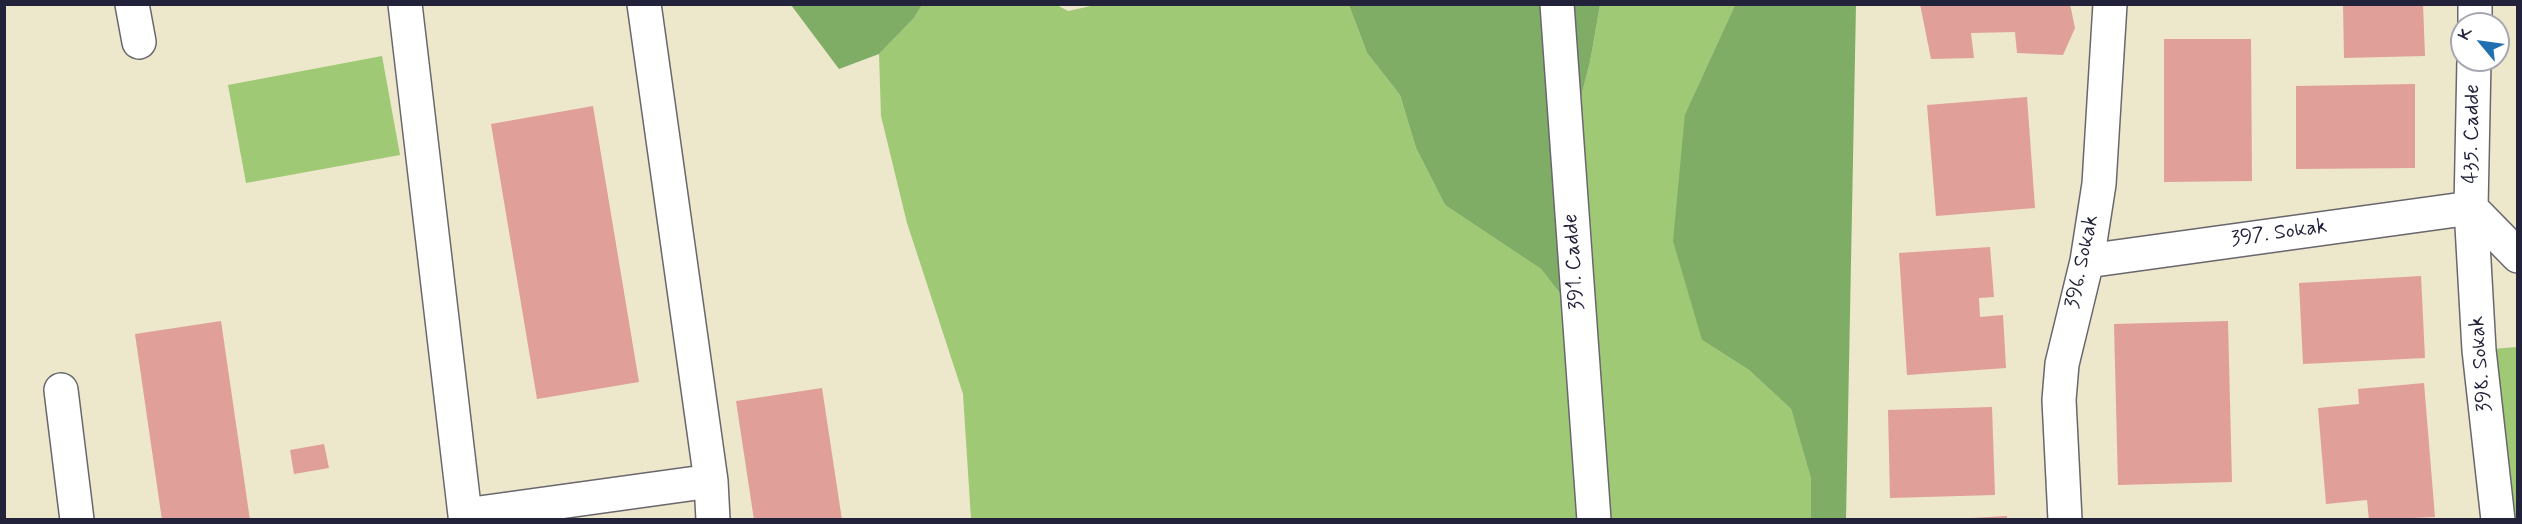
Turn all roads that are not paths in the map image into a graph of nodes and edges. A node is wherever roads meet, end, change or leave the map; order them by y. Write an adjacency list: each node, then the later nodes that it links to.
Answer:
1 (132, 4): 6 (street)
2 (405, 4): 12 (street)
3 (644, 4): 12 (street)
4 (1557, 4): 15 (street, 391. Cadde)
5 (2110, 4): 10 (street, 396. Sokak)
6 (139, 42)
7 (2474, 72): 8 (street, 435. Cadde)
8 (2471, 208): 9 (street); 10 (street, 397. Sokak); 17 (street, 398. Sokak)
9 (2517, 256)
10 (2087, 261): 16 (street, 396. Sokak)
11 (61, 390): 13 (street)
12 (711, 481): 14 (street)
13 (77, 519)
14 (713, 519)
15 (1593, 519)
16 (2065, 519)
17 (2498, 519)

